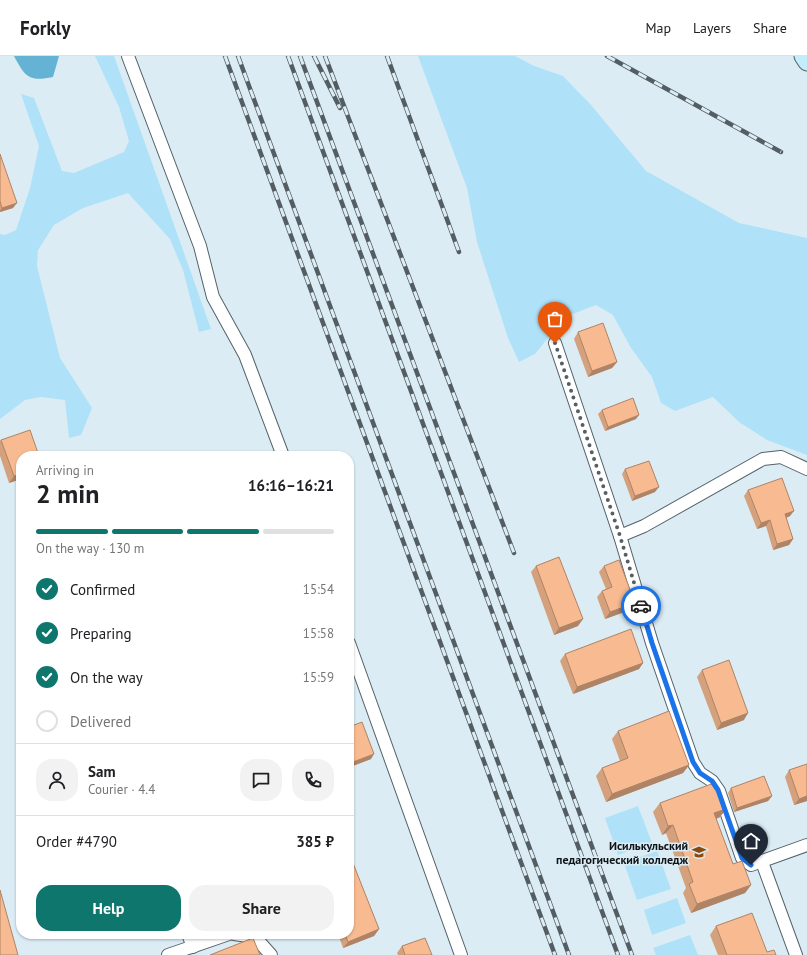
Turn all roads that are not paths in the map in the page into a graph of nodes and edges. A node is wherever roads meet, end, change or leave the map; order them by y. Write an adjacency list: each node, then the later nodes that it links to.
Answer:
1 (128, 56): 5 (street)
2 (803, 56): 3 (street)
3 (807, 62)
4 (555, 343): 7 (street)
5 (281, 451)
6 (807, 469): 7 (street)
7 (620, 536): 10 (street)
8 (354, 657): 17 (street)
9 (807, 845): 10 (street)
10 (757, 864): 18 (street)
11 (190, 939): 14 (street)
12 (215, 939): 14 (street)
13 (257, 939): 16 (street)
14 (193, 947): 15 (street)
15 (168, 955)
16 (271, 955)
17 (461, 955)
18 (796, 955)

